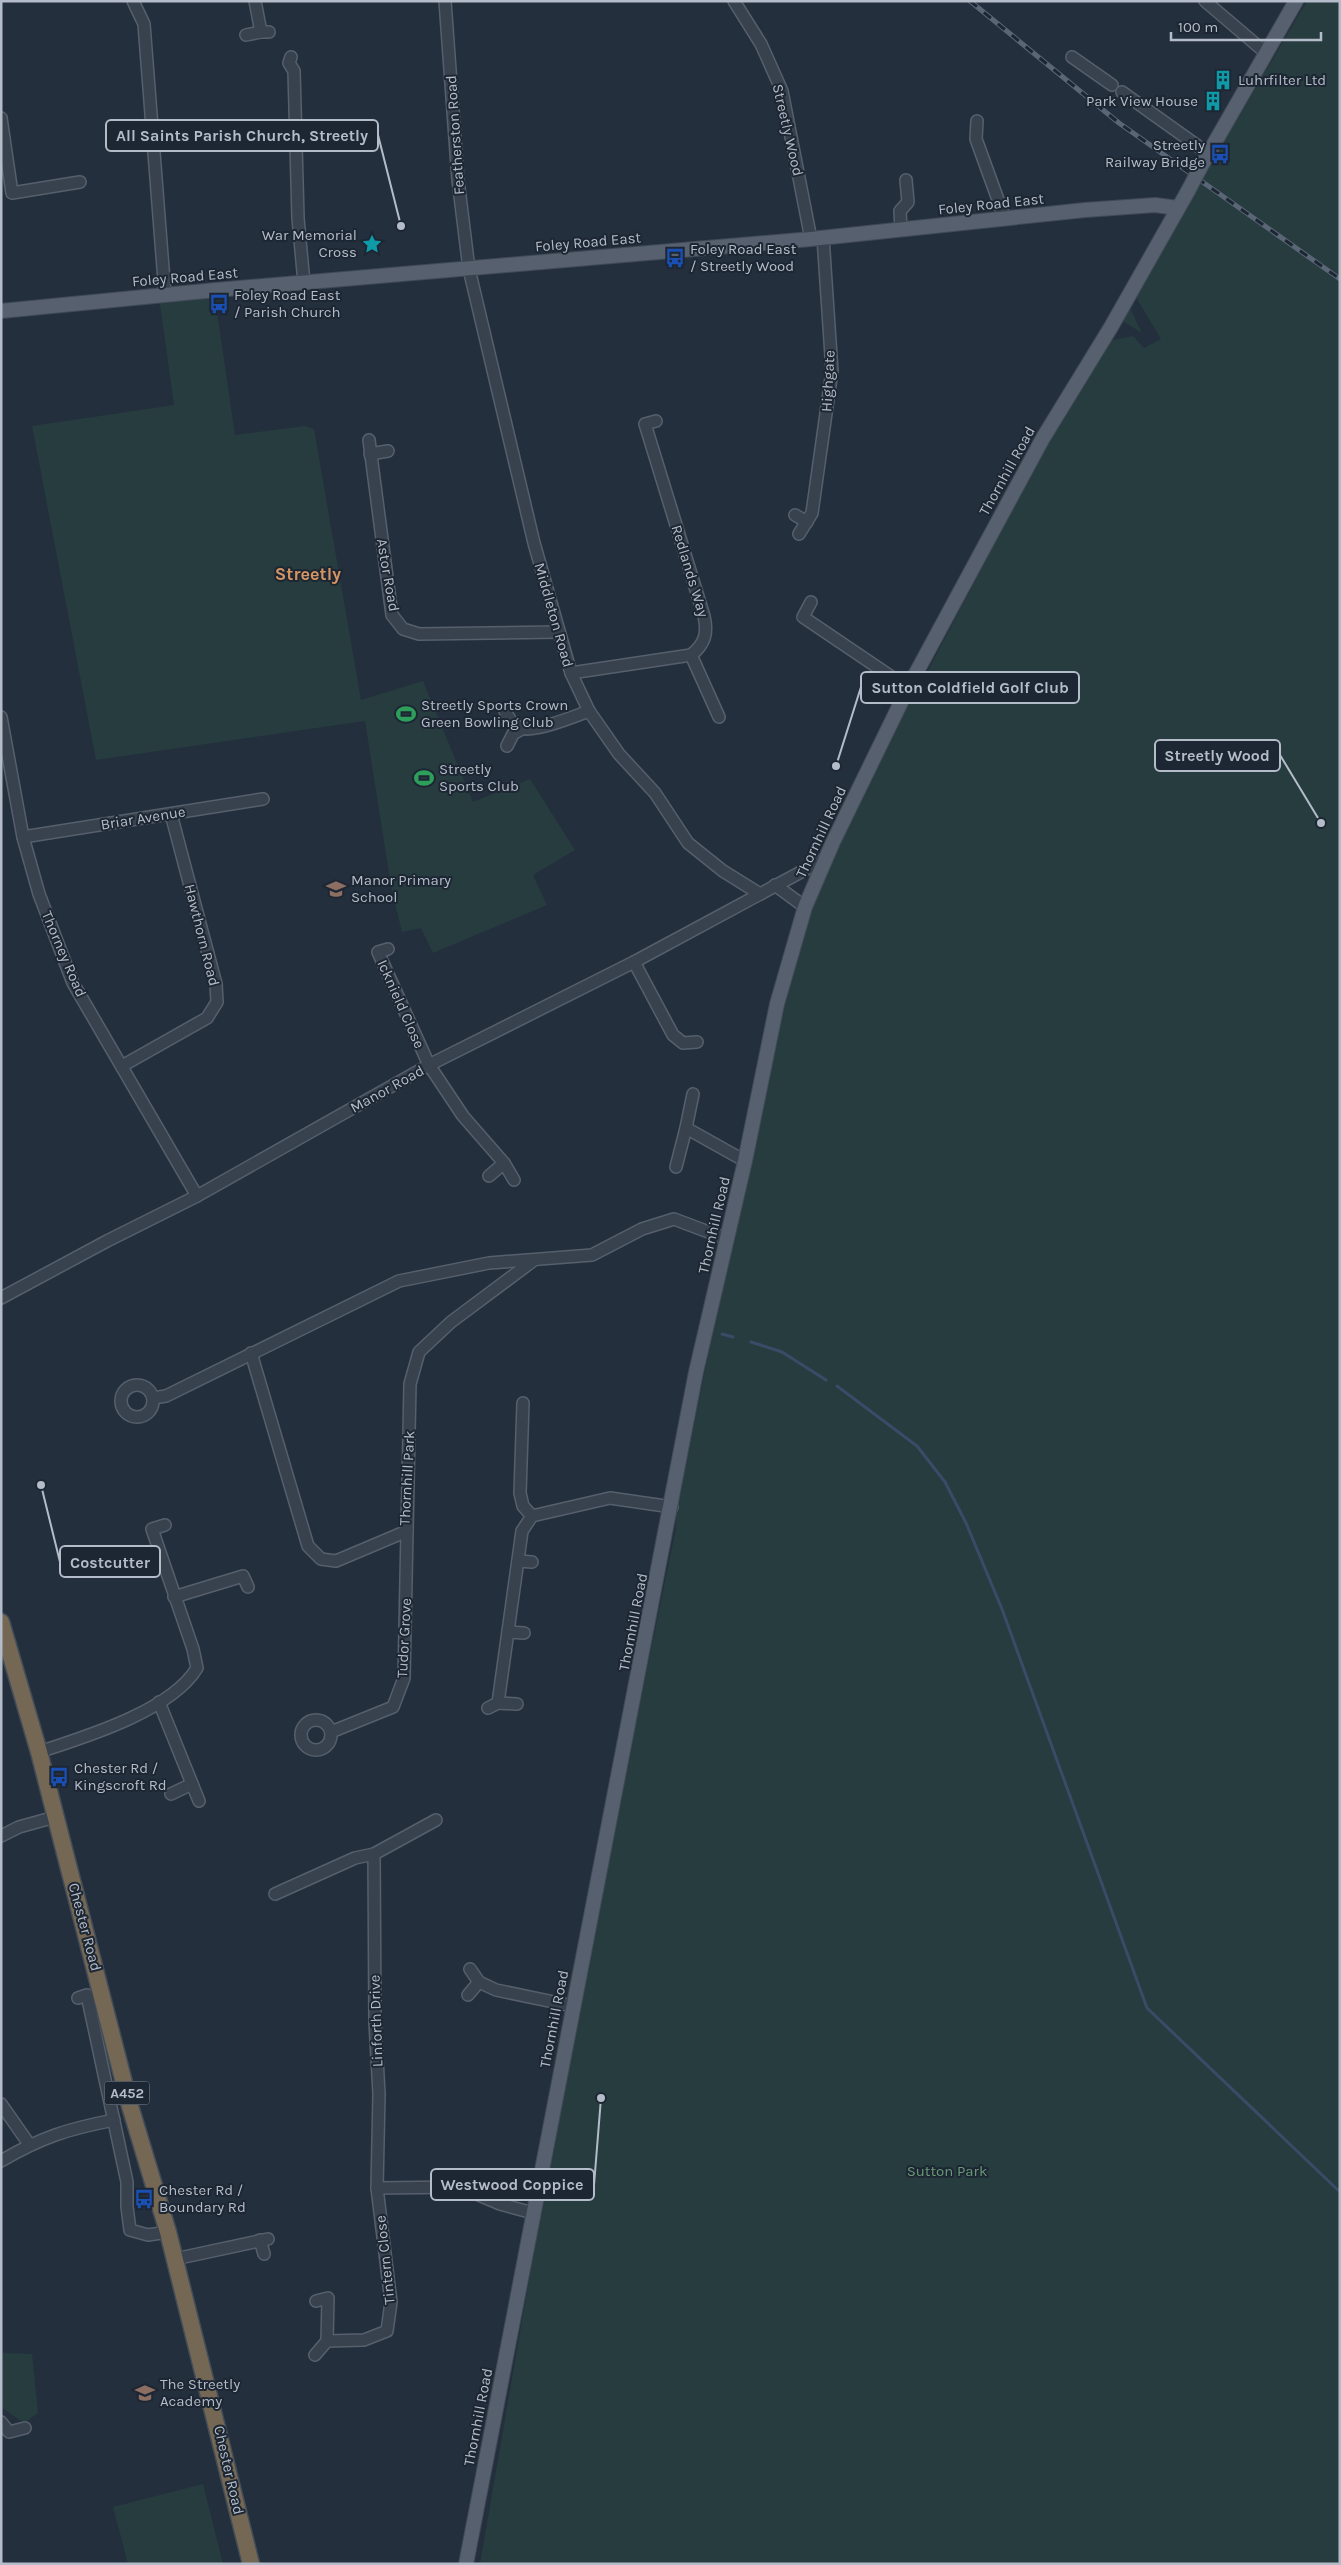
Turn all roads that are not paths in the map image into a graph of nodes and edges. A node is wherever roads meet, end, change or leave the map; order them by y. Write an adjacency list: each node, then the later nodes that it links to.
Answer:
1 (132, 1): 25 (street)
2 (255, 1): 7 (street)
3 (446, 1): 23 (street, Featherston Road)
4 (734, 1): 22 (street, Streetly Wood)
5 (1205, 1): 8 (street)
6 (1296, 1): 8 (main road, Thornhill Road)
7 (246, 35)
8 (1266, 53): 15 (main road, Thornhill Road)
9 (291, 57): 24 (street)
10 (1072, 57): 11 (street)
11 (1112, 85)
12 (1122, 92): 15 (street)
13 (1, 118): 18 (street)
14 (977, 121): 20 (street)
15 (1208, 154): 19 (main road, Thornhill Road, bridge)
16 (906, 180): 21 (street)
17 (80, 182): 18 (street)
18 (6, 194)
19 (1178, 208): 20 (main road, Foley Road East); 38 (main road, Thornhill Road)
20 (1005, 219): 21 (main road, Foley Road East)
21 (901, 230): 22 (main road, Foley Road East)
22 (817, 238): 23 (main road, Foley Road East); 32 (street, Highgate)
23 (468, 269): 24 (main road, Foley Road East); 35 (street, Middleton Road)
24 (304, 283): 25 (main road, Foley Road East)
25 (164, 294): 26 (main road, Foley Road East)
26 (1, 311)
27 (645, 424): 36 (street, Redlands Way)
28 (369, 440): 30 (street, Astor Road)
29 (388, 451): 30 (street)
30 (370, 454): 35 (street, Astor Road)
31 (795, 515): 32 (street)
32 (807, 522): 33 (street, Highgate)
33 (799, 534)
34 (811, 602): 38 (street)
35 (558, 632): 37 (street, Middleton Road)
36 (692, 655): 37 (street); 42 (street)
37 (571, 673): 40 (street, Middleton Road)
38 (908, 688): 48 (main road, Thornhill Road)
39 (505, 711): 43 (street)
40 (589, 711): 43 (street); 50 (street, Middleton Road)
41 (1, 717): 47 (street, Thorney Road)
42 (718, 717)
43 (522, 729): 44 (street)
44 (507, 746)
45 (263, 799): 46 (street, Briar Avenue)
46 (171, 814): 47 (street, Briar Avenue); 56 (street, Hawthorn Road)
47 (23, 837): 56 (street, Thorney Road)
48 (825, 859): 49 (street, Manor Road); 51 (main road, Thornhill Road)
49 (776, 885): 50 (street, Manor Road); 51 (street)
50 (760, 894): 53 (street, Manor Road)
51 (806, 907): 59 (main road, Thornhill Road)
52 (388, 949): 55 (street, Icknield Close)
53 (634, 962): 54 (street); 55 (street, Manor Road)
54 (696, 1042)
55 (429, 1065): 60 (street); 64 (street, Manor Road)
56 (122, 1066): 64 (street, Thorney Road)
57 (693, 1094): 58 (street)
58 (686, 1128): 59 (street); 61 (street)
59 (746, 1162): 65 (main road, Thornhill Road)
60 (504, 1163): 62 (street); 63 (street)
61 (676, 1167)
62 (489, 1176)
63 (514, 1180)
64 (197, 1196): 67 (street, Manor Road)
65 (726, 1238): 66 (street); 71 (main road, Thornhill Road)
66 (534, 1260): 68 (street); 74 (street, Thornhill Park)
67 (1, 1298)
68 (251, 1353): 69 (street); 74 (street, Thornhill Park)
69 (153, 1398)
70 (522, 1403): 72 (street)
71 (672, 1507): 72 (street); 98 (main road, Thornhill Road)
72 (532, 1516): 75 (street)
73 (165, 1525): 78 (street)
74 (407, 1531): 84 (street, Tudor Grove)
75 (518, 1561): 76 (street); 80 (street)
76 (532, 1562)
77 (248, 1587): 78 (street)
78 (174, 1597): 82 (street)
79 (1, 1622): 85 (highway, Chester Road / A452)
80 (508, 1632): 81 (street); 83 (street)
81 (524, 1633)
82 (159, 1702): 85 (street); 86 (street)
83 (517, 1704)
84 (331, 1732)
85 (38, 1752): 89 (highway, Chester Road / A452)
86 (192, 1784): 87 (street); 88 (street)
87 (171, 1794)
88 (199, 1801)
89 (55, 1817): 91 (street); 105 (highway, Chester Road / A452)
90 (436, 1820): 92 (street)
91 (1, 1836)
92 (374, 1854): 93 (street); 103 (street, Linforth Drive)
93 (276, 1894)
94 (470, 1969): 95 (street)
95 (479, 1982): 96 (street); 98 (street)
96 (468, 1995)
97 (78, 1998): 100 (street, Chester Road)
98 (573, 2006): 104 (main road, Thornhill Road)
99 (1, 2104): 101 (street)
100 (114, 2120): 101 (street); 105 (street, Chester Road)
101 (29, 2144): 102 (street)
102 (1, 2161)
103 (377, 2188): 104 (street); 109 (street, Tintern Close)
104 (533, 2213): 114 (main road, Thornhill Road)
105 (168, 2232): 107 (highway, Chester Road / A452)
106 (264, 2254): 107 (street)
107 (175, 2259): 113 (highway, Chester Road / A452)
108 (316, 2302): 109 (street)
109 (327, 2341): 110 (street)
110 (315, 2355)
111 (1, 2422): 112 (street)
112 (25, 2428)
113 (251, 2564)
114 (466, 2564)

